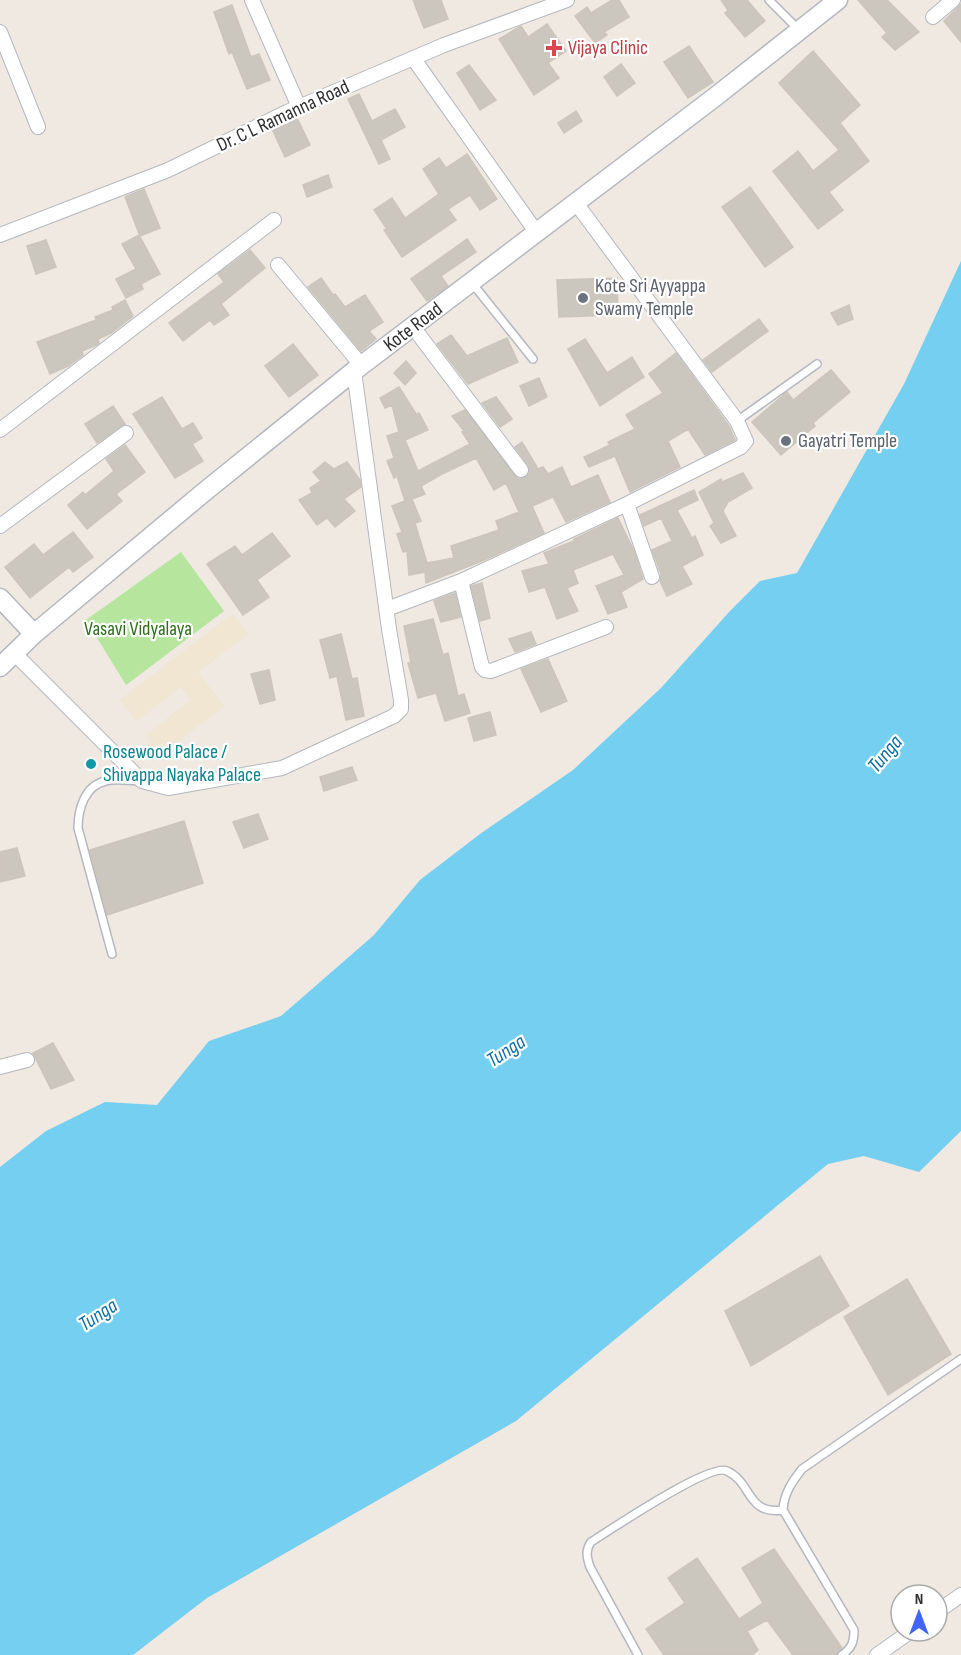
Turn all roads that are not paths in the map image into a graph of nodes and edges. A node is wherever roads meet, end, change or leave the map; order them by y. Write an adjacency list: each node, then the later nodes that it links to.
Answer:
1 (252, 0): 10 (street)
2 (567, 0): 9 (street, Dr. C L Ramanna Road)
3 (769, 0): 7 (lane)
4 (838, 0): 7 (street, Kote Road)
5 (953, 0): 6 (street)
6 (933, 16)
7 (799, 30): 12 (street, Kote Road)
8 (0, 32): 11 (street)
9 (413, 58): 10 (street, Dr. C L Ramanna Road); 14 (street)
10 (299, 107): 15 (street, Dr. C L Ramanna Road)
11 (38, 127)
12 (576, 203): 14 (street, Kote Road); 22 (street)
13 (274, 220): 23 (street)
14 (537, 233): 17 (street, Kote Road)
15 (0, 235)
16 (278, 265): 21 (street)
17 (472, 283): 18 (street, Kote Road); 19 (lane)
18 (413, 327): 21 (street, Kote Road); 25 (street)
19 (533, 358)
20 (817, 364): 22 (lane)
21 (358, 369): 31 (street); 33 (street, Kote Road)
22 (737, 421): 26 (street)
23 (0, 430)
24 (126, 433): 27 (street)
25 (520, 470)
26 (627, 504): 28 (street); 29 (street)
27 (0, 526)
28 (652, 577)
29 (461, 581): 31 (street); 32 (street)
30 (0, 598): 33 (street)
31 (387, 609): 36 (street)
32 (606, 627)
33 (34, 634): 34 (street, Kote Road)
34 (15, 654): 35 (street, Kote Road); 36 (street)
35 (0, 667)
36 (142, 781): 37 (lane)
37 (112, 954)
38 (27, 1060): 39 (street)
39 (0, 1067)
40 (961, 1359): 41 (lane)
41 (783, 1510): 43 (lane); 44 (lane)
42 (894, 1643): 45 (street)
43 (638, 1655)
44 (842, 1655)
45 (877, 1655)

